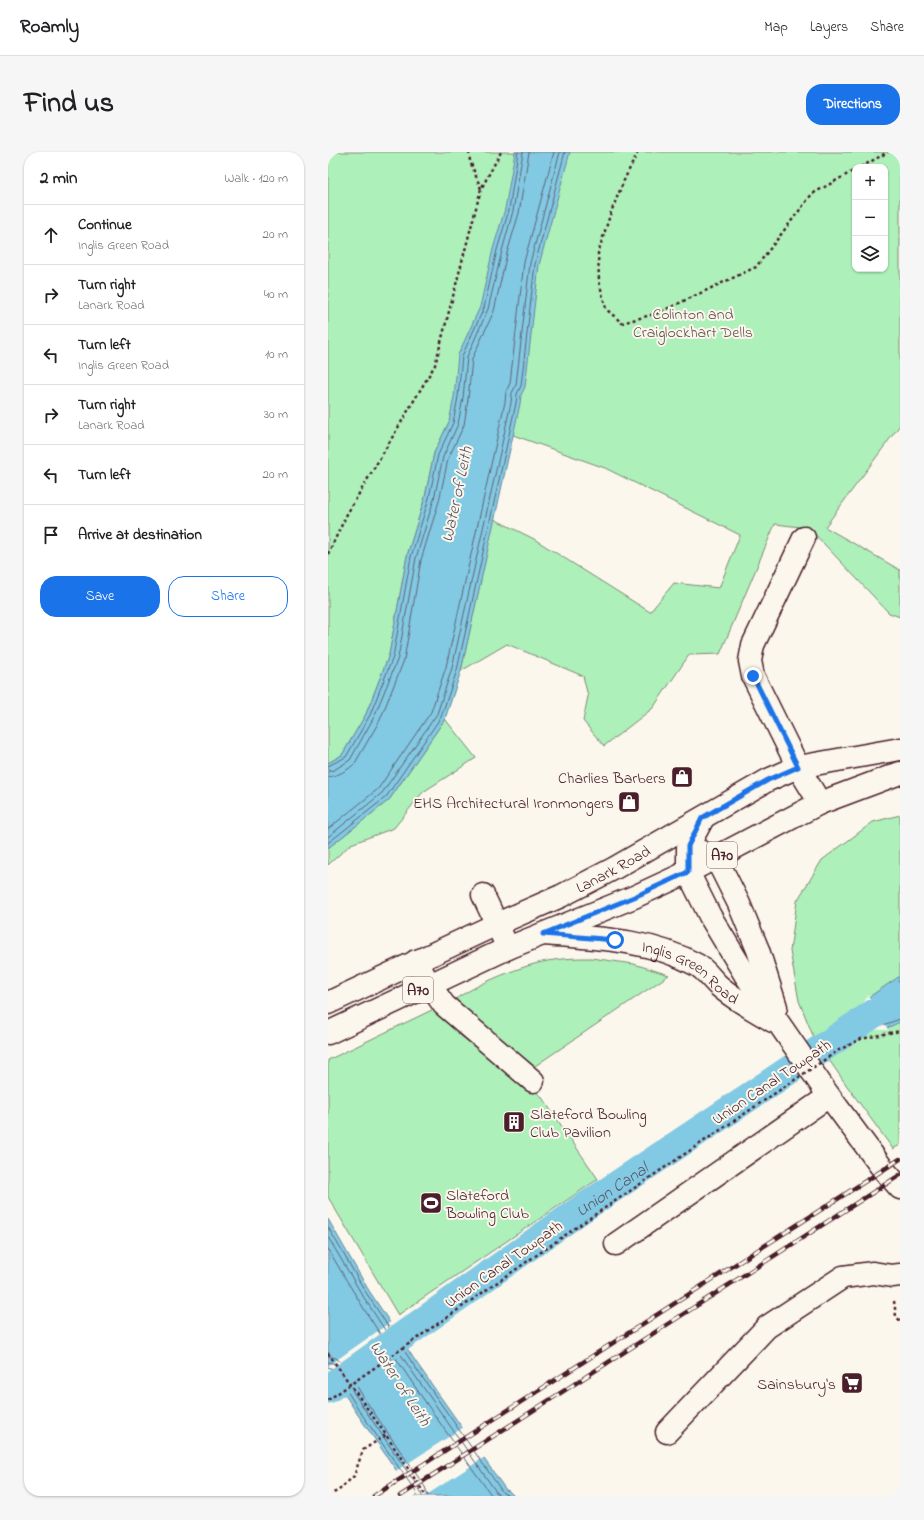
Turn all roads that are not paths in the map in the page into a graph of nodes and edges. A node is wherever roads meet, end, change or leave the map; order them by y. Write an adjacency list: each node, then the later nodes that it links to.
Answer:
1 (804, 538): 3 (main road)
2 (900, 749): 3 (main road, Lanark Road / A70)
3 (798, 767): 5 (main road); 6 (main road, Lanark Road / A70)
4 (900, 773): 5 (main road, Lanark Road / A70)
5 (820, 803): 9 (main road, Lanark Road / A70)
6 (702, 818): 7 (main road, Lanark Road / A70); 8 (main road, Inglis Green Road)
7 (664, 840): 8 (main road); 12 (main road, Lanark Road / A70)
8 (688, 846): 9 (main road); 10 (main road, Inglis Green Road)
9 (716, 858): 10 (main road, Lanark Road / A70); 18 (main road, Inglis Green Road)
10 (688, 872): 13 (main road, Lanark Road / A70); 18 (main road, Inglis Green Road)
11 (483, 896): 12 (main road)
12 (497, 924): 14 (main road); 15 (main road, Lanark Road / A70)
13 (543, 934): 14 (main road, Lanark Road / A70); 18 (main road, Inglis Green Road)
14 (508, 948): 16 (main road, Lanark Road / A70)
15 (416, 961): 16 (main road); 17 (main road, Lanark Road / A70)
16 (429, 984): 19 (main road, Lanark Road / A70); 20 (main road)
17 (328, 1002)
18 (782, 1028): 21 (main road, Inglis Green Road)
19 (328, 1033)
20 (533, 1081)
21 (829, 1096): 22 (main road, Inglis Green Road); 23 (main road)
22 (900, 1188)
23 (616, 1244)
24 (900, 1275): 25 (main road)
25 (667, 1432)

